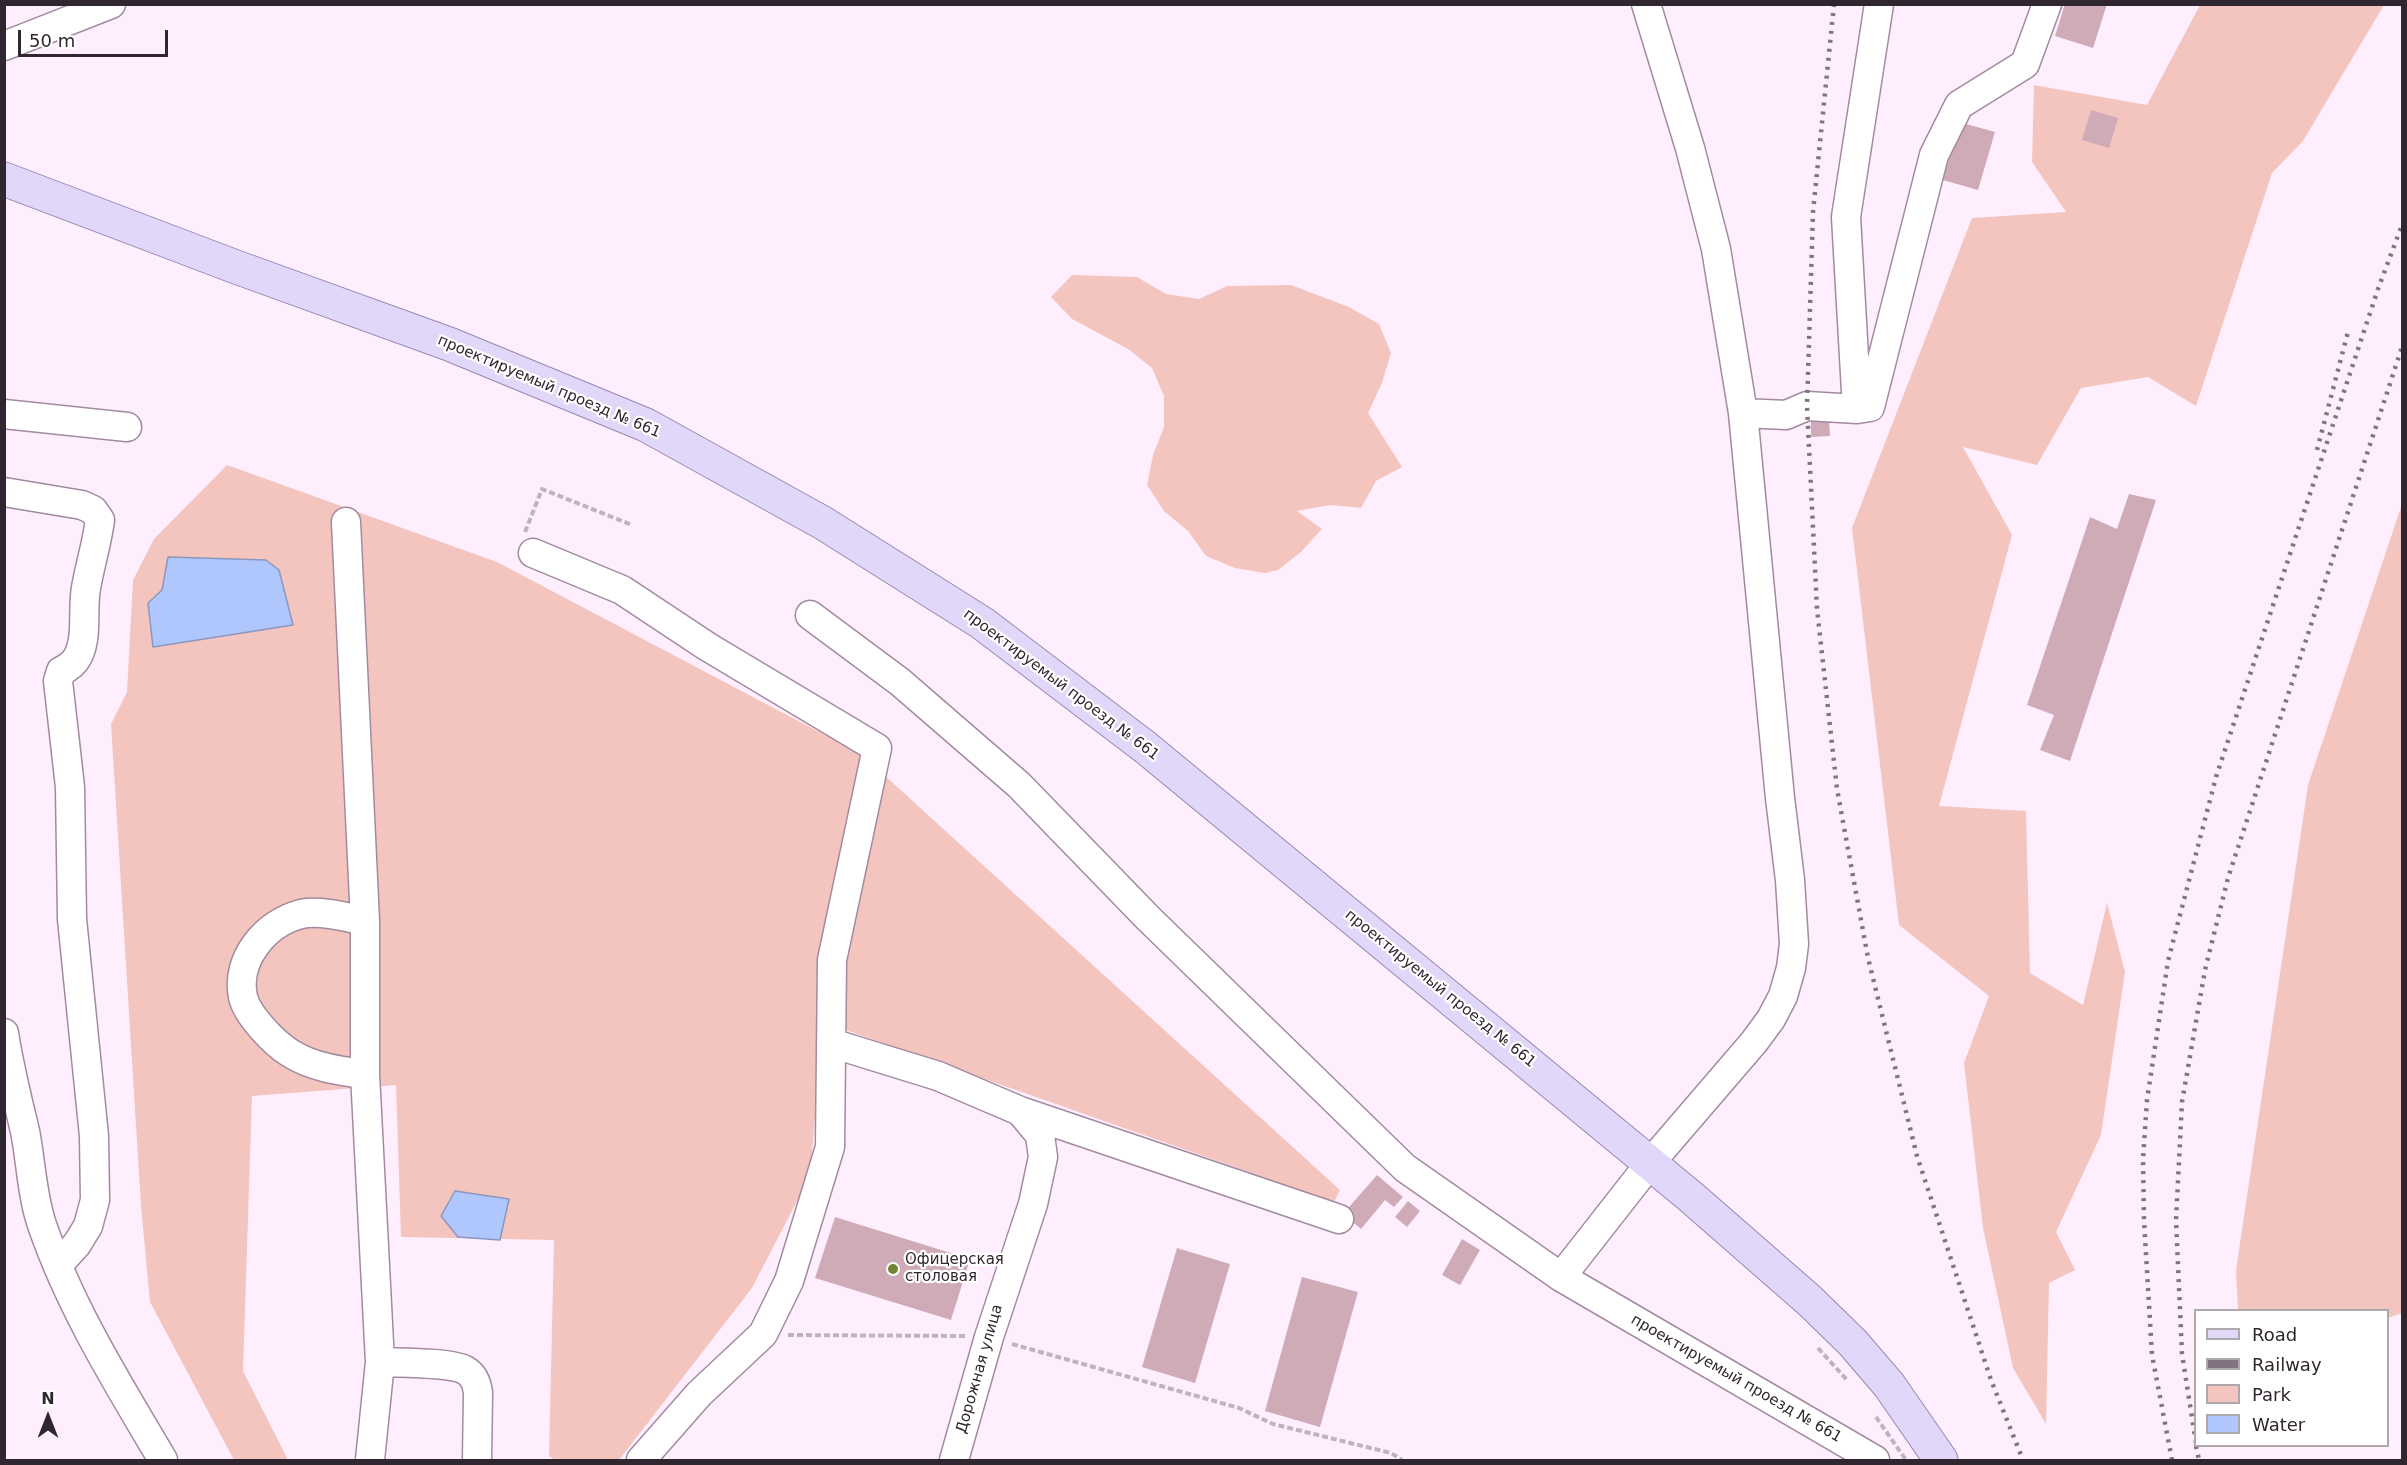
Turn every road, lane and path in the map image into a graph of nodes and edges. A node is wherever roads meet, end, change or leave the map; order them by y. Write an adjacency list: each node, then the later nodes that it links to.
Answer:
1 (111, 4): 5 (street)
2 (1646, 4): 8 (street)
3 (1879, 4): 7 (street)
4 (2047, 4): 7 (street)
5 (4, 46)
6 (4, 179): 21 (main road, проектируемый проезд № 661)
7 (1857, 409): 8 (street)
8 (1743, 413): 21 (street)
9 (4, 414): 10 (street)
10 (127, 427)
11 (4, 492): 23 (street)
12 (346, 522): 16 (street)
13 (632, 525): 14 (path)
14 (533, 553): 18 (street)
15 (810, 615): 24 (street, проектируемый проезд № 661)
16 (365, 921): 19 (street); 19 (street)
17 (4, 1033): 23 (street)
18 (831, 1043): 20 (street); 25 (street)
19 (364, 1074): 28 (street)
20 (1020, 1111): 22 (street); 26 (street, Дорожная улица)
21 (1651, 1162): 24 (street); 39 (main road, проектируемый проезд № 661)
22 (1339, 1219)
23 (58, 1265): 31 (street)
24 (1561, 1277): 37 (street, проектируемый проезд № 661)
25 (763, 1334): 26 (path); 34 (street)
26 (988, 1337): 35 (street, Дорожная улица); 36 (path)
27 (1816, 1347): 29 (path)
28 (381, 1362): 32 (street); 33 (street)
29 (1854, 1387)
30 (1874, 1414): 38 (path)
31 (163, 1461)
32 (370, 1461)
33 (477, 1461)
34 (641, 1461)
35 (954, 1461)
36 (1402, 1461)
37 (1875, 1461)
38 (1906, 1461)
39 (1941, 1461)

